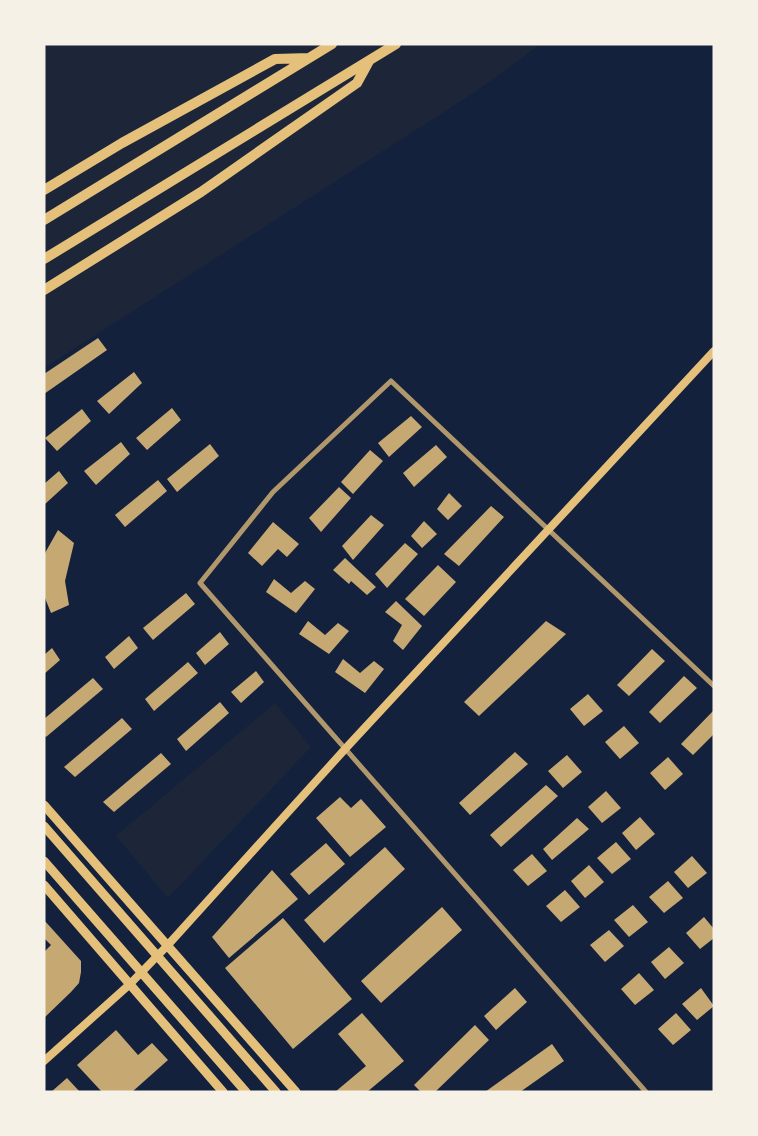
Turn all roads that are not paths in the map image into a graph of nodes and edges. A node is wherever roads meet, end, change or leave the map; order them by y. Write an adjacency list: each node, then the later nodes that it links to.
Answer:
1 (332, 44): 3 (highway)
2 (396, 44): 4 (highway)
3 (309, 58): 5 (highway); 6 (highway)
4 (369, 60): 7 (highway); 8 (highway)
5 (44, 190)
6 (44, 220)
7 (44, 259)
8 (44, 290)
9 (714, 351): 10 (main road)
10 (548, 529): 11 (street); 12 (main road); 12 (street)
11 (714, 686)
12 (346, 748): 17 (main road); 24 (street)
13 (44, 805): 17 (main road)
14 (44, 826): 22 (main road)
15 (44, 861): 21 (main road)
16 (44, 886): 18 (main road)
17 (167, 946): 18 (main road); 23 (main road)
18 (130, 984): 19 (main road); 20 (main road)
19 (44, 1060)
20 (223, 1092)
21 (246, 1092)
22 (276, 1092)
23 (296, 1092)
24 (646, 1092)

